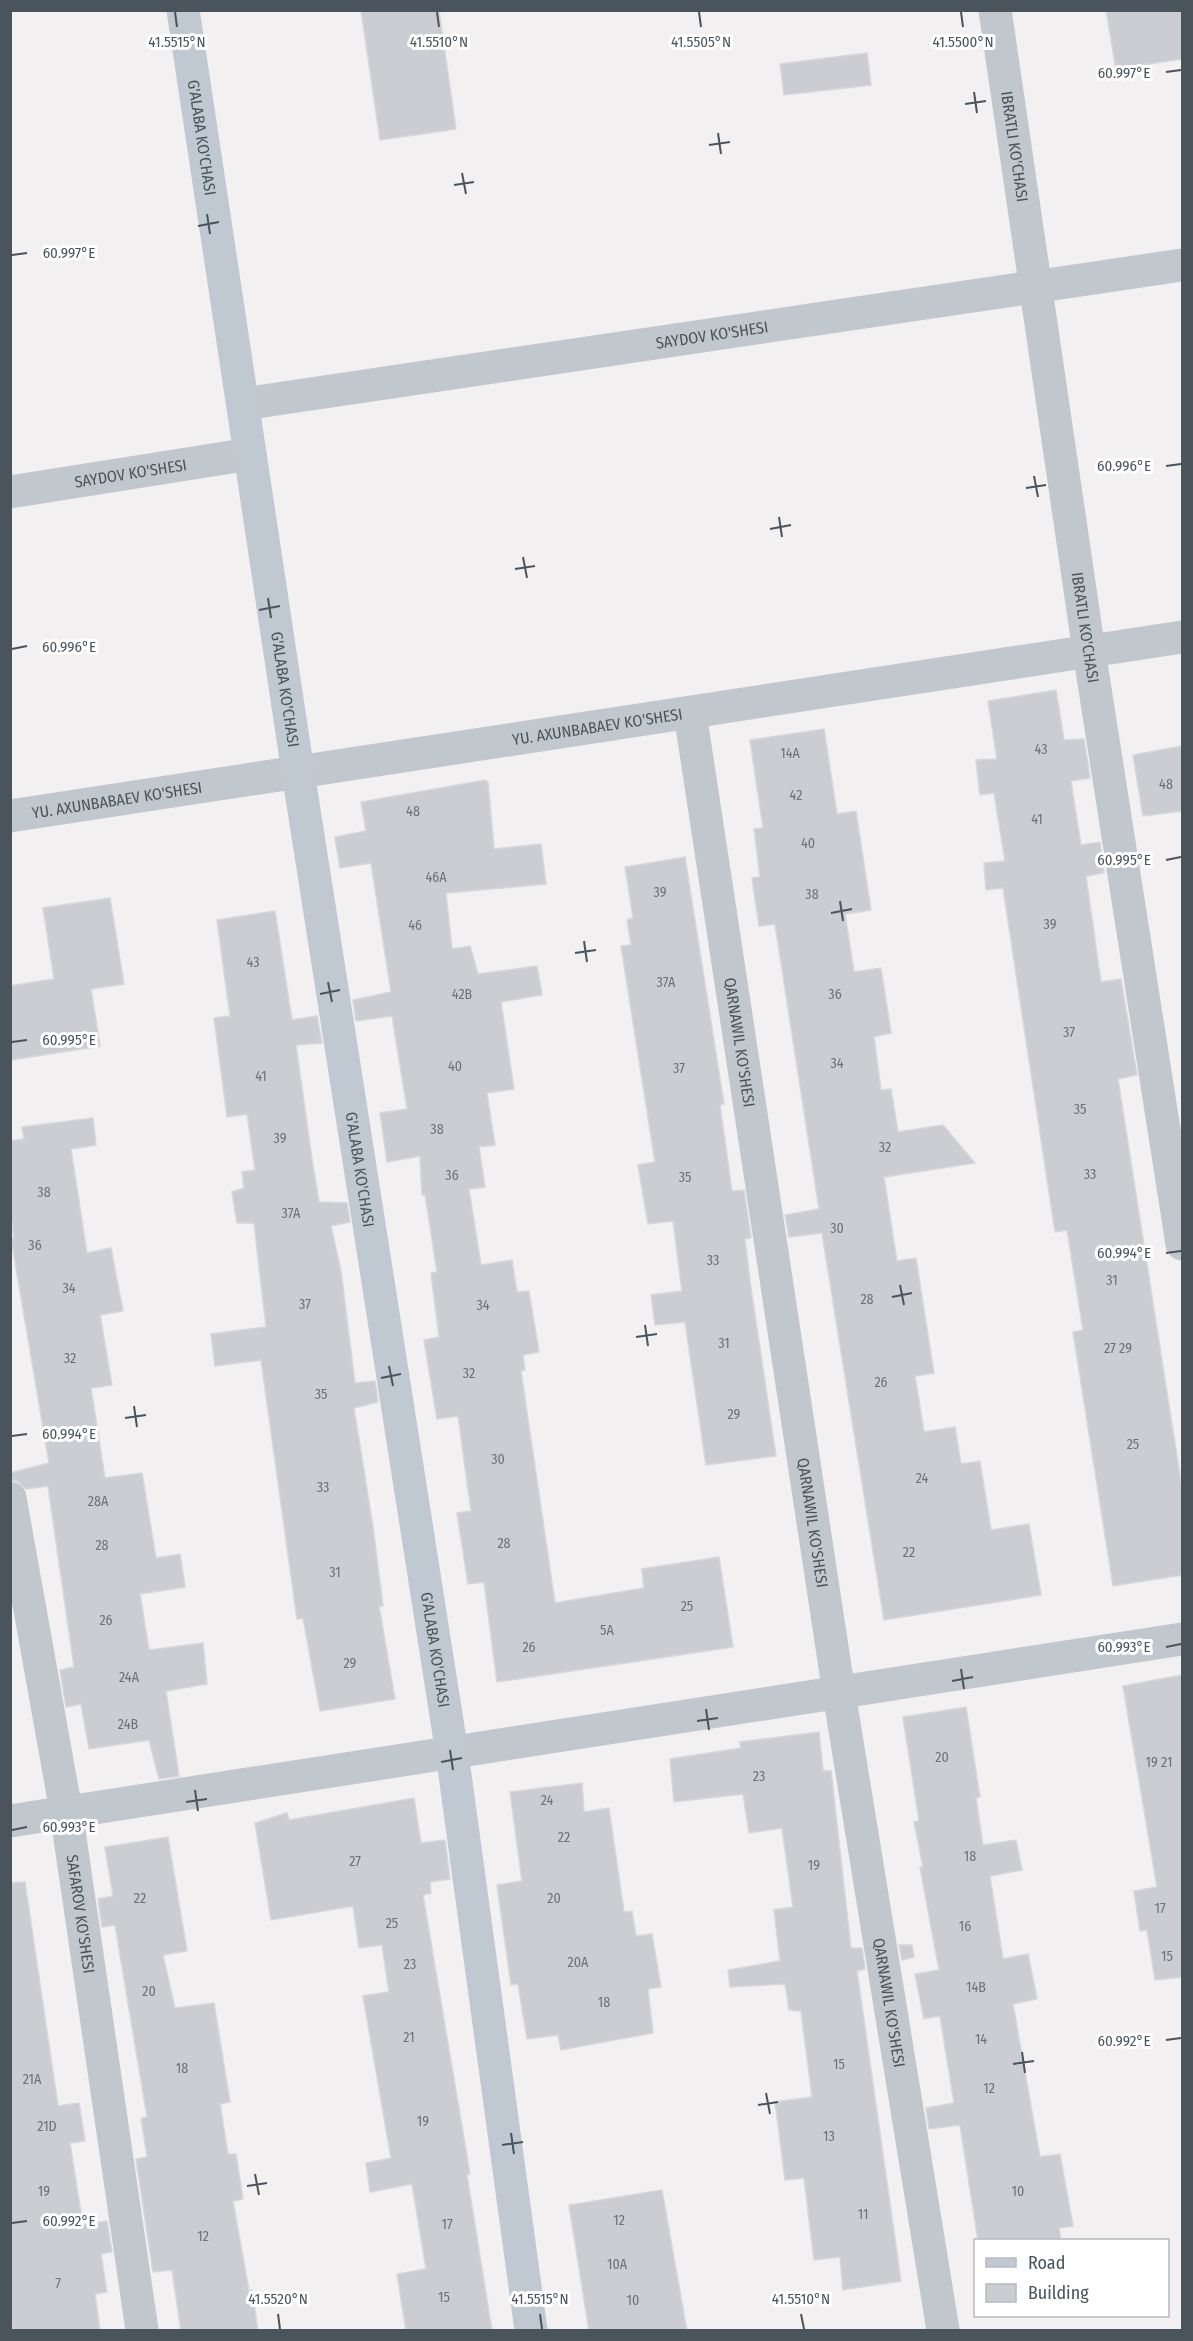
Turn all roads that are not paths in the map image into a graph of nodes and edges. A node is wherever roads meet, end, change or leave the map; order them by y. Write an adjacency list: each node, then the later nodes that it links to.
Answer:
1 (183, 10): 5 (street, G'ALABA KO'CHASI)
2 (995, 10): 4 (street, IBRATLI KO'CHASI)
3 (1182, 265): 4 (street, SAYDOV KO'SHESI)
4 (1036, 288): 5 (street, SAYDOV KO'SHESI); 9 (street, IBRATLI KO'CHASI)
5 (243, 404): 6 (street, G'ALABA KO'CHASI)
6 (250, 454): 7 (street, SAYDOV KO'SHESI); 11 (street, G'ALABA KO'CHASI)
7 (10, 492)
8 (1182, 637): 9 (street, YU. AXUNBABAEV KO'SHESI)
9 (1089, 651): 10 (street, YU. AXUNBABAEV KO'SHESI); 13 (street, IBRATLI KO'CHASI)
10 (690, 713): 11 (street, YU. AXUNBABAEV KO'SHESI); 16 (street, QARNAWIL KO'SHESI)
11 (298, 772): 12 (street, YU. AXUNBABAEV KO'SHESI); 17 (street, G'ALABA KO'CHASI)
12 (10, 816)
13 (1182, 1244)
14 (10, 1498): 18 (street, SAFAROV KO'SHESI)
15 (1182, 1639): 16 (street)
16 (839, 1693): 17 (street); 22 (street, QARNAWIL KO'SHESI)
17 (452, 1753): 18 (street); 21 (street, G'ALABA KO'CHASI)
18 (66, 1811): 19 (street); 20 (street, SAFAROV KO'SHESI)
19 (10, 1821)
20 (142, 2331)
21 (531, 2331)
22 (944, 2331)

